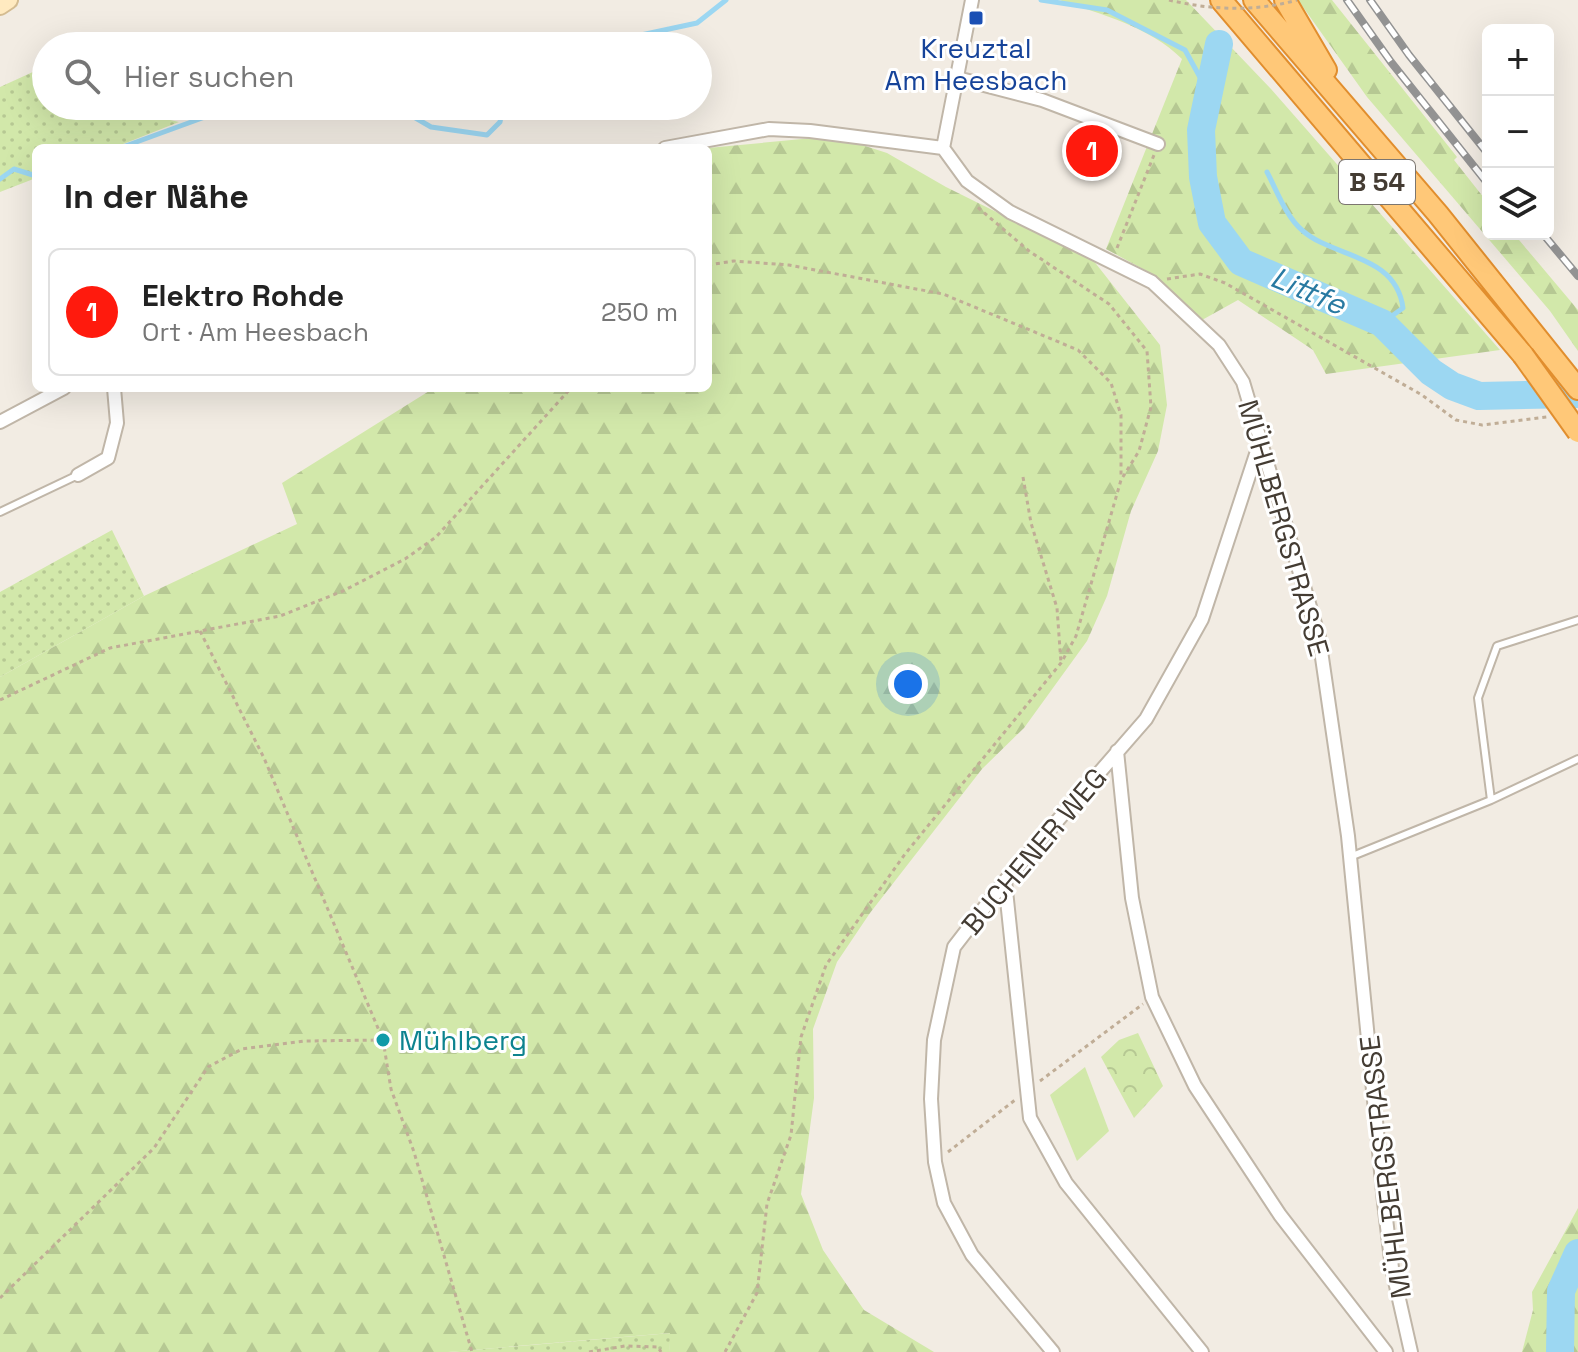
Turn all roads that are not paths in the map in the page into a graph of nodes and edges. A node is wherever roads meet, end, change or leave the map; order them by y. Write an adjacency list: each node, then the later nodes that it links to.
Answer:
1 (9, 0): 6 (main road)
2 (972, 0): 7 (street)
3 (1221, 0): 16 (highway, B 54, bridge)
4 (1254, 0): 8 (highway, B 54)
5 (1285, 0): 8 (highway)
6 (0, 6)
7 (957, 78): 10 (street); 11 (street)
8 (1353, 114): 12 (highway, B 54)
9 (687, 144): 11 (street)
10 (1158, 144)
11 (943, 148): 17 (street, MÜHLBERGSTRASSE)
12 (1578, 389)
13 (56, 392): 15 (street)
14 (114, 392): 18 (street)
15 (0, 422)
16 (1578, 432)
17 (1260, 442): 21 (street, BUCHENER WEG); 24 (street, MÜHLBERGSTRASSE)
18 (78, 475): 19 (lane)
19 (0, 512)
20 (1578, 620): 23 (lane)
21 (1117, 751): 25 (street, BUCHENER WEG); 28 (street)
22 (1578, 759): 23 (lane)
23 (1491, 800): 24 (lane)
24 (1350, 857): 29 (street, MÜHLBERGSTRASSE)
25 (1005, 881): 26 (street, BUCHENER WEG); 27 (street)
26 (1053, 1352)
27 (1202, 1352)
28 (1386, 1352)
29 (1411, 1352)

